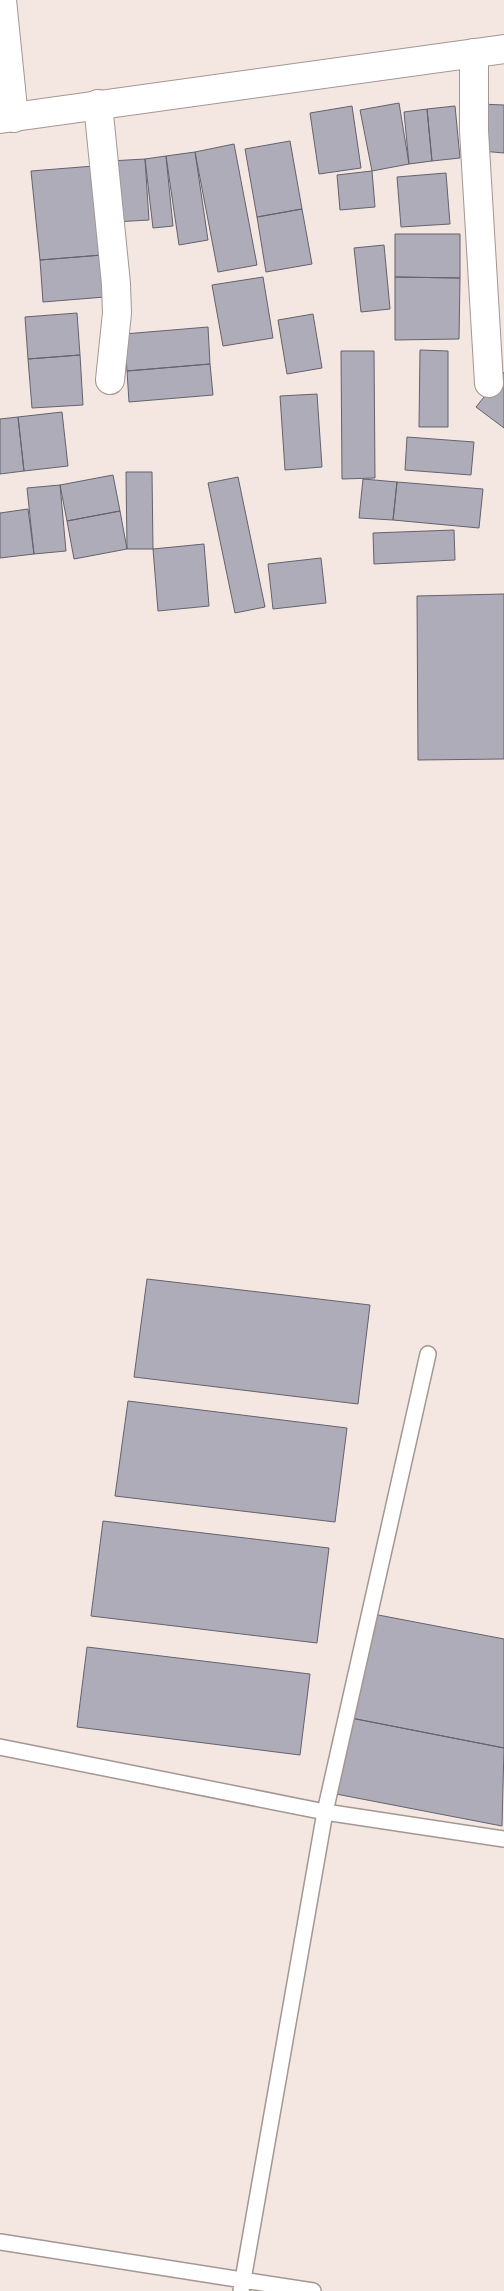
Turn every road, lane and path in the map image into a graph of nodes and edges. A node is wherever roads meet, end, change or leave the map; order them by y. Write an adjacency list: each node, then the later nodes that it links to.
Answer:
1 (2, 0): 5 (street)
2 (504, 49): 3 (street)
3 (474, 54): 4 (street); 7 (street)
4 (98, 104): 5 (street); 6 (street)
5 (7, 118)
6 (110, 380)
7 (489, 383)
8 (428, 1354): 10 (lane)
9 (0, 1747): 10 (lane)
10 (325, 1812): 11 (lane); 13 (lane)
11 (504, 1839)
12 (0, 2242): 13 (lane)
13 (242, 2285): 14 (lane)
14 (313, 2291)

